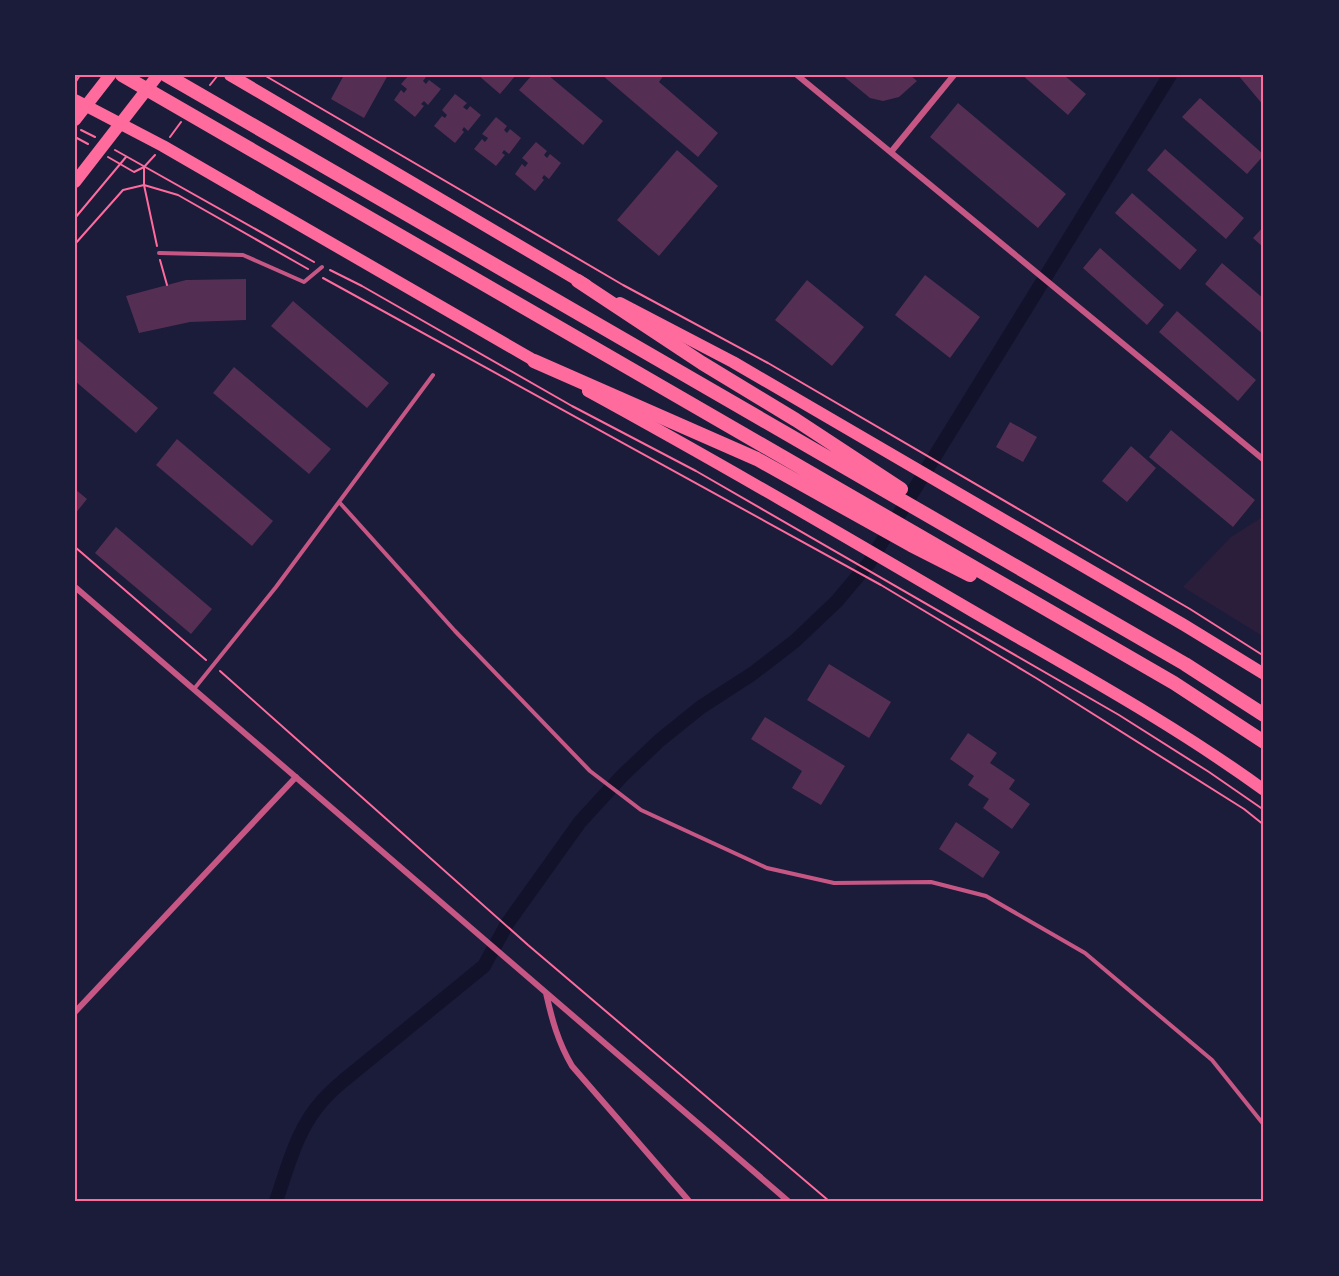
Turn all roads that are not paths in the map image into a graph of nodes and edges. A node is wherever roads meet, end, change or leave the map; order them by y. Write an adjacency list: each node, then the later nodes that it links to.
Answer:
1 (110, 75): 8 (main road)
2 (122, 75): 21 (highway)
3 (158, 75): 10 (main road)
4 (166, 75): 19 (highway)
5 (230, 75): 15 (main road)
6 (797, 75): 11 (street)
7 (954, 75): 11 (street)
8 (80, 104): 9 (main road); 10 (main road)
9 (75, 120)
10 (121, 124): 12 (main road); 16 (main road)
11 (891, 152): 18 (street)
12 (75, 182)
13 (159, 253): 14 (lane)
14 (322, 267)
15 (578, 281): 19 (highway); 23 (main road)
16 (534, 361): 21 (highway); 28 (main road)
17 (433, 375): 20 (lane)
18 (1264, 460)
19 (882, 482): 25 (highway)
20 (340, 503): 24 (lane); 31 (lane)
21 (865, 512): 26 (highway)
22 (75, 587): 24 (street)
23 (1264, 674)
24 (194, 689): 27 (street)
25 (1264, 716)
26 (1264, 742)
27 (296, 777): 29 (street); 30 (street)
28 (1264, 790)
29 (546, 993): 32 (street); 33 (street)
30 (75, 1012)
31 (1264, 1125)
32 (690, 1201)
33 (788, 1201)

